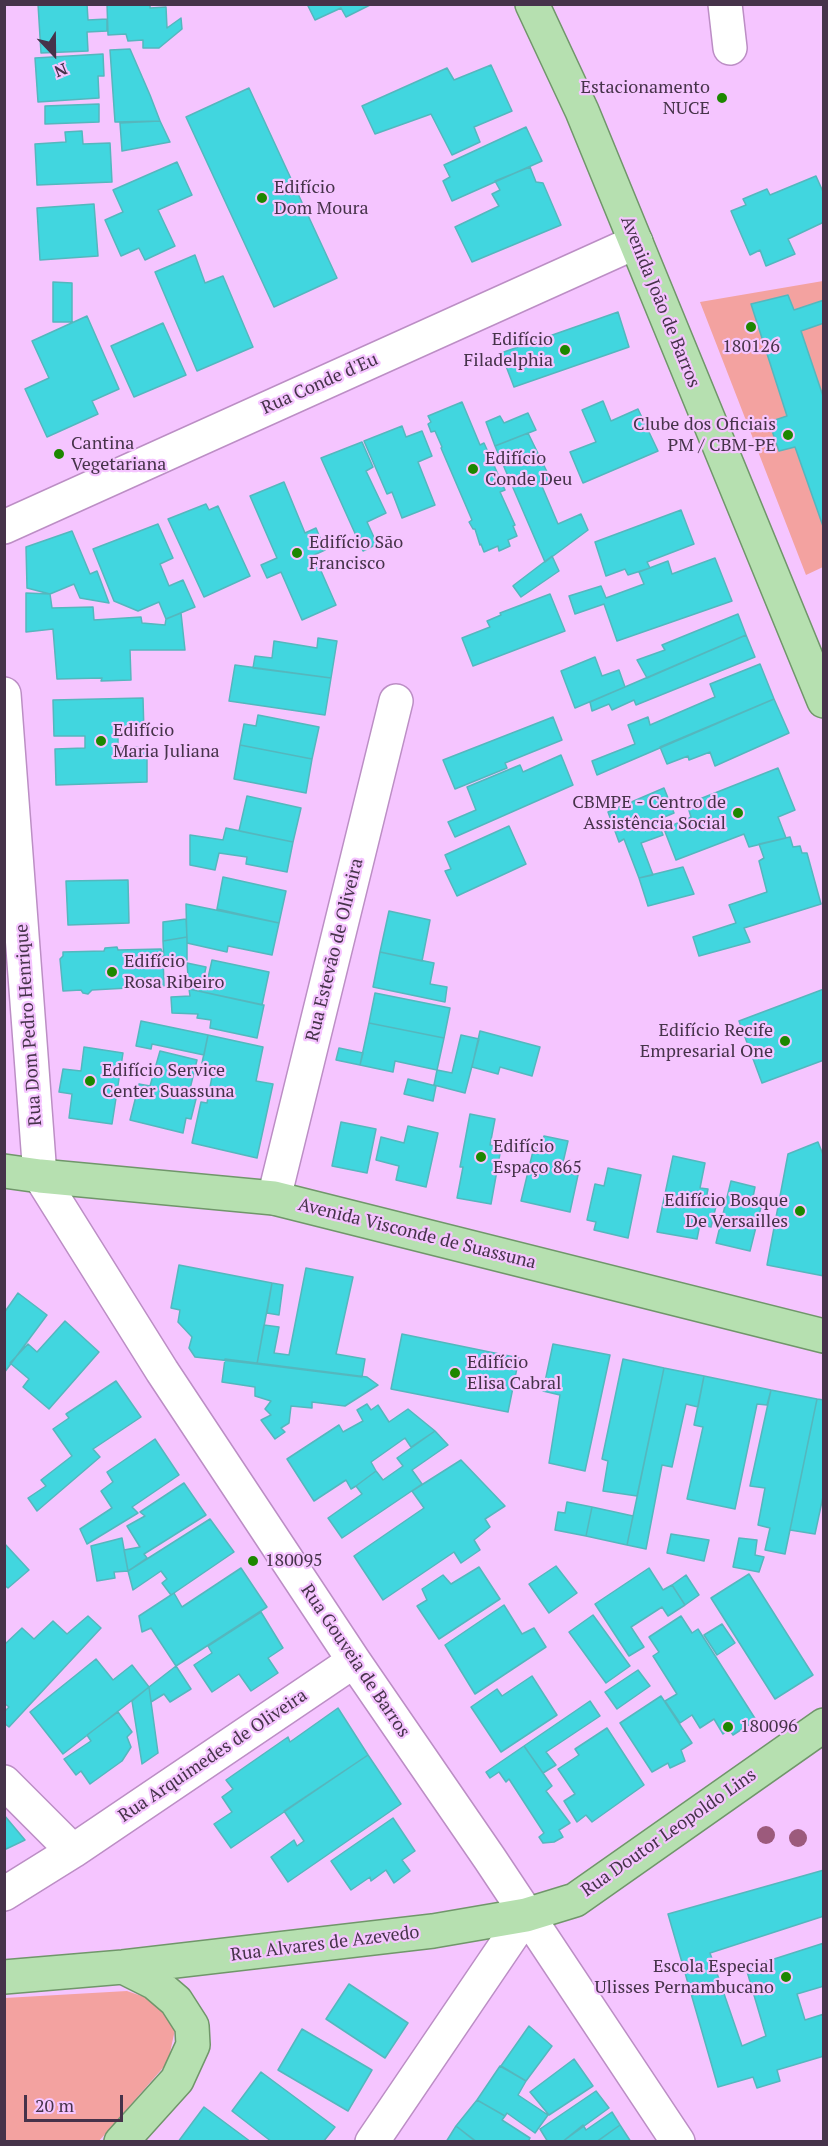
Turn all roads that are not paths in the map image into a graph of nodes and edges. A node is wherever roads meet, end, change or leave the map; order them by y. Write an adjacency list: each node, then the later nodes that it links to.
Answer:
1 (532, 4): 4 (main road, Avenida João de Barros)
2 (725, 4): 3 (street)
3 (730, 48)
4 (636, 242): 5 (street, Rua Conde d'Eu); 8 (main road, Avenida João de Barros)
5 (4, 527)
6 (4, 694): 10 (street, Rua Dom Pedro Henrique)
7 (396, 701): 11 (street, Rua Estevão de Oliveira)
8 (824, 701)
9 (4, 1171): 10 (main road, Avenida Visconde de Suassuna)
10 (40, 1176): 11 (main road, Avenida Visconde de Suassuna); 13 (street, Rua Gouveia de Barros)
11 (274, 1198): 12 (main road, Avenida Visconde de Suassuna)
12 (824, 1336)
13 (354, 1661): 16 (street, Rua Arquimedes de Oliveira); 18 (street, Rua Gouveia de Barros)
14 (824, 1725): 18 (main road, Rua Doutor Leopoldo Lins)
15 (4, 1782): 16 (street)
16 (73, 1851): 17 (street, Rua Arquimedes de Oliveira)
17 (4, 1894)
18 (526, 1915): 19 (main road, Rua Alvares de Azevedo); 22 (street); 23 (street, Rua Gouveia de Barros)
19 (123, 1967): 20 (main road, Rua Alvares de Azevedo); 21 (main road)
20 (4, 1977)
21 (121, 2142)
22 (372, 2142)
23 (678, 2142)

